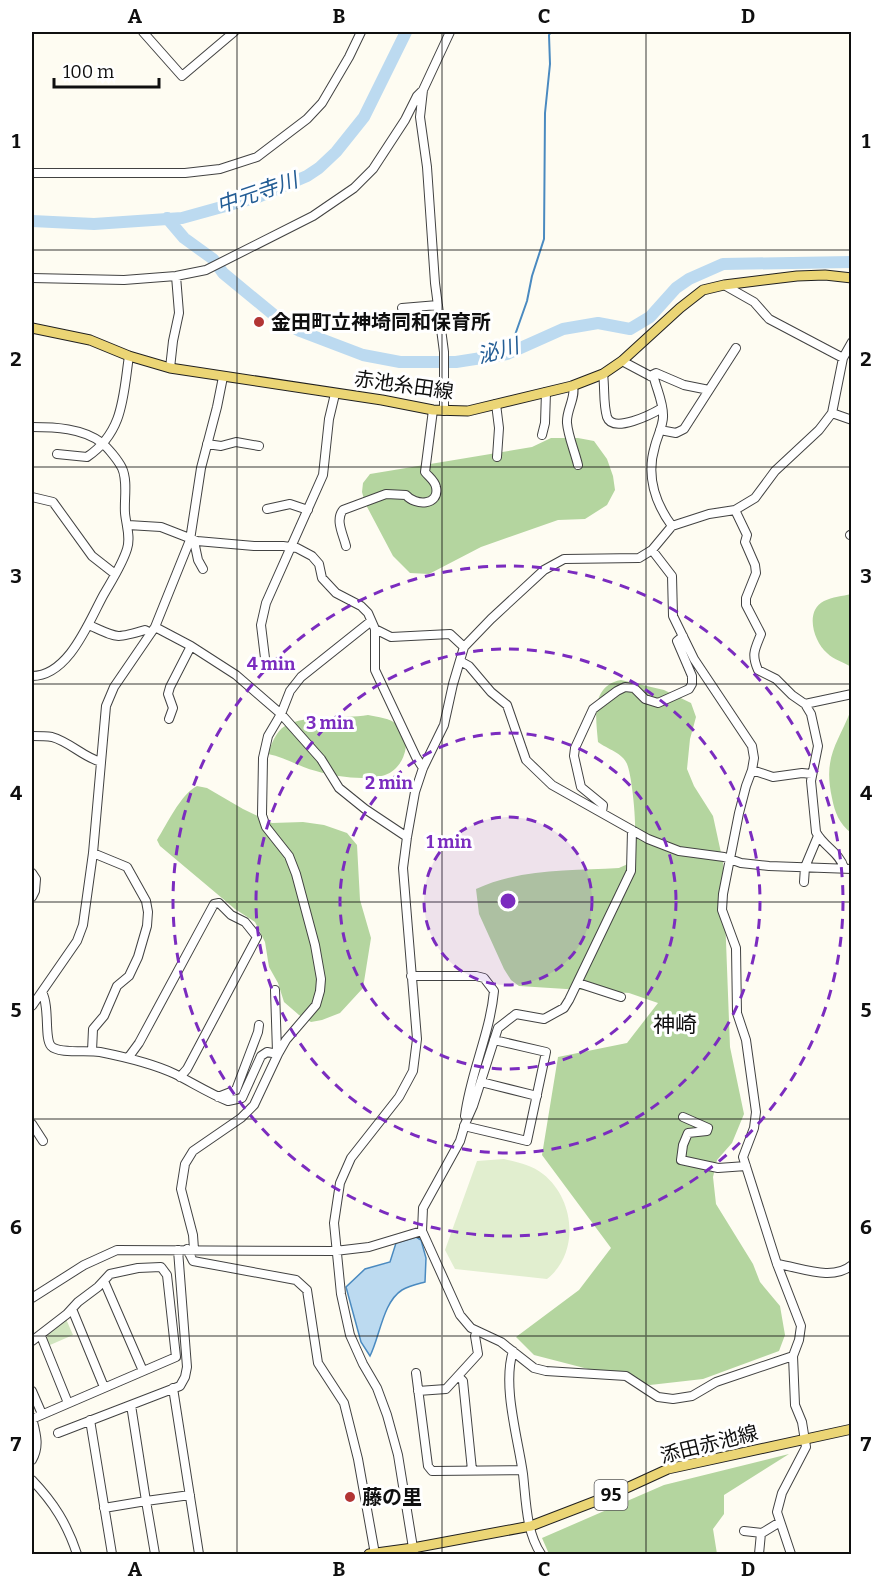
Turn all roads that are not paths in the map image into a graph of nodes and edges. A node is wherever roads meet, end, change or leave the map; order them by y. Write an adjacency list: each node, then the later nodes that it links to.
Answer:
1 (143, 32): 2 (street)
2 (234, 32)
3 (361, 32): 6 (street)
4 (447, 32): 5 (street)
5 (423, 90): 7 (street); 11 (street)
6 (32, 173)
7 (176, 276): 8 (street); 19 (street)
8 (32, 278)
9 (852, 278): 10 (main road, 赤池糸田線)
10 (724, 285): 17 (street); 18 (main road, 赤池糸田線)
11 (438, 305): 12 (street); 30 (street)
12 (402, 308)
13 (32, 328): 16 (main road, 赤池糸田線)
14 (852, 342): 17 (street)
15 (736, 348): 24 (street)
16 (129, 356): 19 (main road, 赤池糸田線); 36 (street)
17 (843, 358): 31 (street)
18 (622, 361): 20 (main road, 赤池糸田線); 21 (street)
19 (170, 368): 22 (main road, 赤池糸田線)
20 (603, 374): 23 (main road, 赤池糸田線); 28 (street)
21 (650, 376): 24 (street); 28 (street)
22 (222, 377): 26 (main road, 赤池糸田線); 37 (street)
23 (573, 386): 25 (main road, 赤池糸田線); 41 (street)
24 (709, 390): 34 (street)
25 (546, 392): 27 (main road, 赤池糸田線); 35 (street)
26 (334, 394): 29 (main road, 赤池糸田線); 44 (street)
27 (496, 404): 30 (main road, 赤池糸田線); 40 (street)
28 (662, 408): 34 (street)
29 (433, 410): 30 (main road, 赤池糸田線); 49 (street)
30 (444, 411)
31 (832, 412): 32 (street); 45 (street)
32 (852, 420)
33 (32, 427): 36 (street)
34 (660, 430): 47 (street)
35 (542, 435)
36 (103, 444): 39 (street); 46 (street)
37 (207, 444): 38 (street); 48 (street)
38 (259, 446)
39 (57, 454)
40 (497, 457)
41 (578, 465)
42 (32, 497): 53 (street)
43 (267, 509): 44 (street)
44 (308, 510): 50 (street)
45 (735, 510): 47 (street); 64 (street)
46 (128, 525): 48 (street); 53 (street)
47 (672, 526): 51 (street)
48 (192, 540): 50 (street); 52 (street); 56 (street)
49 (346, 546)
50 (291, 547): 55 (street); 60 (street)
51 (652, 550): 57 (street); 59 (street)
52 (203, 568)
53 (115, 574): 54 (street)
54 (89, 625): 56 (street); 62 (street)
55 (373, 626): 59 (street); 65 (street); 69 (street)
56 (153, 630): 58 (street); 68 (street)
57 (683, 636): 70 (street); 72 (street)
58 (191, 646): 65 (street); 66 (street)
59 (464, 647): 61 (street)
60 (265, 658)
61 (460, 661): 69 (street); 72 (street)
62 (32, 676)
63 (852, 694): 64 (street)
64 (805, 704): 71 (street)
65 (281, 714): 75 (street); 92 (street)
66 (169, 719)
67 (32, 736): 68 (street)
68 (101, 762): 76 (street)
69 (423, 768): 75 (street)
70 (752, 770): 71 (street); 77 (street)
71 (812, 774): 74 (street)
72 (602, 812): 73 (street)
73 (632, 830): 77 (street); 84 (street)
74 (818, 836): 78 (street); 79 (street)
75 (407, 837): 83 (street)
76 (93, 853): 86 (street); 91 (street)
77 (730, 860): 78 (street); 102 (street)
78 (805, 867): 79 (street); 81 (street)
79 (848, 868)
80 (32, 873): 82 (street)
81 (804, 882)
82 (32, 897)
83 (411, 976): 100 (street); 105 (street)
84 (578, 983): 87 (street); 90 (street)
85 (275, 990): 92 (street)
86 (42, 993): 88 (street); 91 (street)
87 (621, 997)
88 (32, 1006)
89 (259, 1025): 97 (street)
90 (494, 1040): 95 (street); 96 (street)
91 (92, 1051): 93 (street)
92 (278, 1054): 97 (street); 104 (street)
93 (128, 1058): 94 (street); 94 (street)
94 (180, 1077): 97 (street)
95 (480, 1082): 96 (street); 100 (street)
96 (537, 1096): 100 (street)
97 (218, 1097)
98 (683, 1117): 102 (street)
99 (32, 1124): 101 (street)
100 (464, 1125): 103 (street)
101 (44, 1141)
102 (746, 1166): 106 (street)
103 (422, 1231): 105 (street); 113 (street)
104 (186, 1250): 105 (street); 109 (street); 111 (street); 149 (street)
105 (335, 1251): 144 (street)
106 (777, 1264): 107 (street); 117 (street)
107 (852, 1265)
108 (104, 1281): 110 (street); 112 (street); 118 (street)
109 (32, 1298)
110 (72, 1309): 114 (street); 121 (street)
111 (183, 1320): 112 (street); 122 (street)
112 (172, 1321): 118 (street)
113 (477, 1331): 116 (street); 120 (street)
114 (41, 1336): 115 (street); 125 (street)
115 (32, 1341)
116 (513, 1351): 117 (street); 135 (street)
117 (793, 1356): 132 (street)
118 (143, 1371): 121 (street)
119 (416, 1373): 124 (street)
120 (458, 1376): 124 (street); 134 (street)
121 (104, 1387): 125 (street)
122 (173, 1389): 126 (street); 137 (street)
123 (32, 1391): 127 (street)
124 (418, 1391): 134 (street)
125 (68, 1403): 127 (street)
126 (131, 1405): 129 (street); 138 (street)
127 (42, 1414): 128 (street)
128 (32, 1418): 133 (street)
129 (90, 1420): 131 (street); 139 (street)
130 (852, 1429): 132 (main road, 添田赤池線 / 95)
131 (58, 1433)
132 (806, 1440): 140 (street); 141 (main road, 添田赤池線 / 95)
133 (32, 1460)
134 (472, 1470): 135 (street)
135 (522, 1470): 141 (street)
136 (32, 1480): 145 (street)
137 (190, 1494): 138 (street); 148 (street)
138 (146, 1501): 139 (street); 147 (street)
139 (104, 1508): 146 (street)
140 (780, 1522): 143 (street); 152 (street)
141 (531, 1526): 144 (main road, 添田赤池線 / 95); 150 (street)
142 (744, 1532): 143 (street)
143 (760, 1533): 151 (street)
144 (414, 1551): 149 (main road, 添田赤池線 / 95)
145 (77, 1554)
146 (112, 1554)
147 (155, 1554)
148 (199, 1554)
149 (372, 1554)
150 (541, 1554)
151 (759, 1554)
152 (791, 1554)

